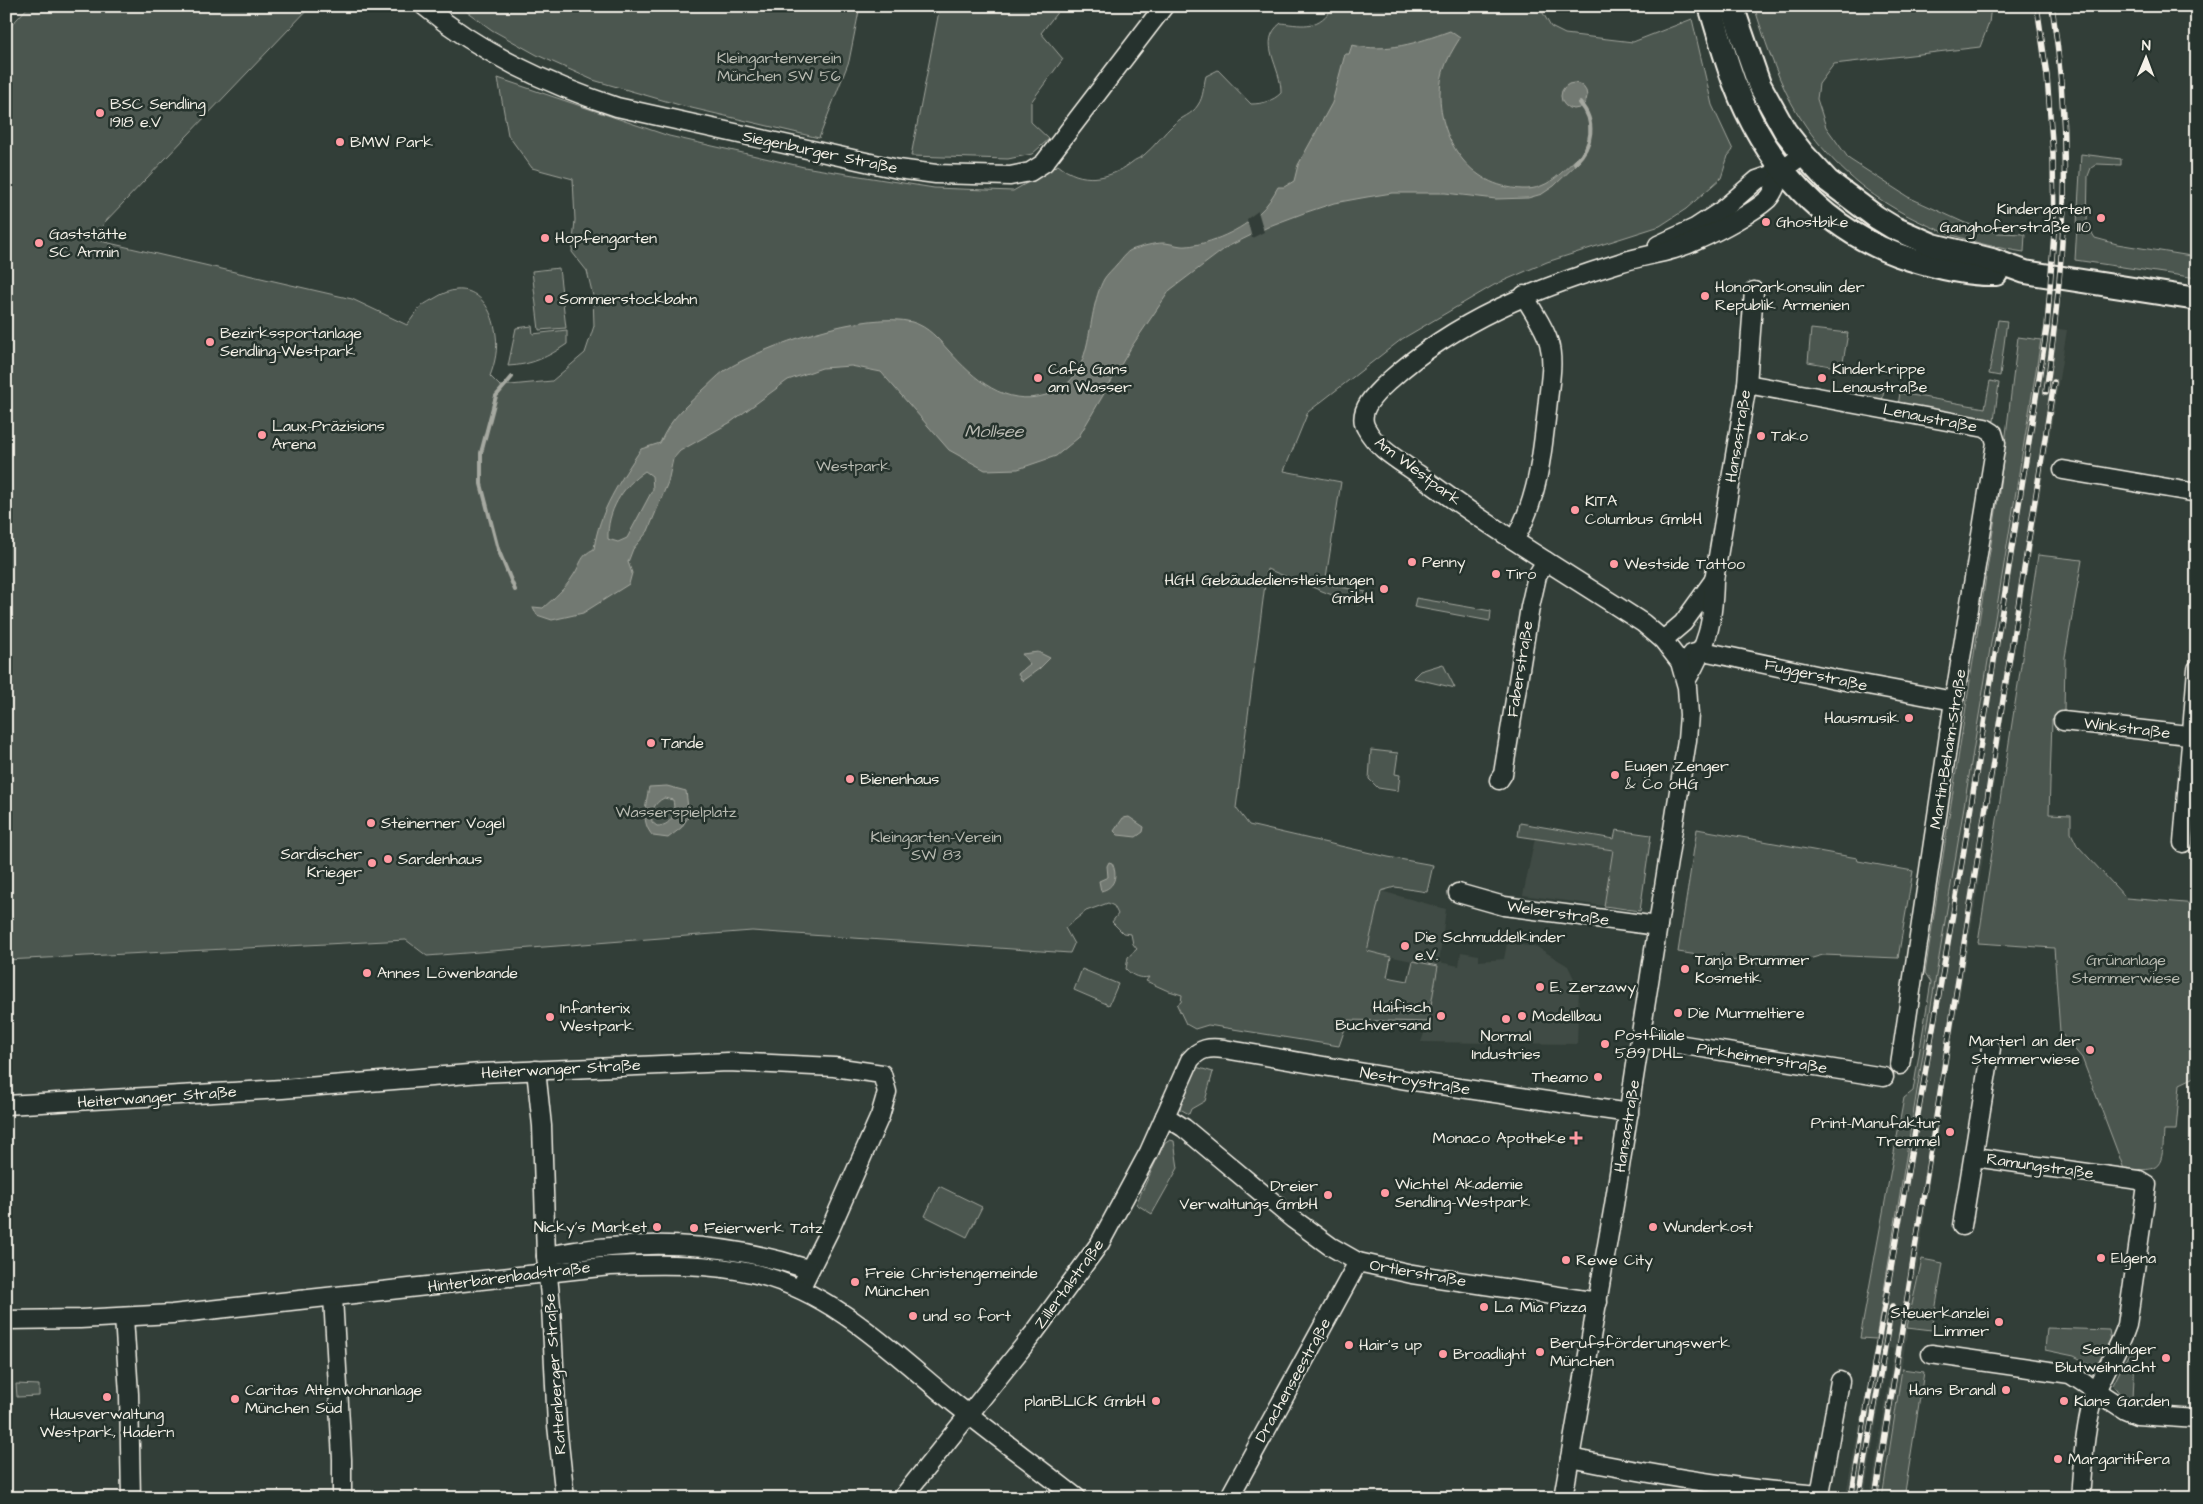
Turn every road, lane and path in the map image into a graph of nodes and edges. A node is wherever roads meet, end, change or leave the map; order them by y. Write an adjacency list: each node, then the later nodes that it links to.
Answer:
1 (424, 6): 2 (street, Siegenburger Straße)
2 (1164, 6)
3 (1710, 6): 6 (main road)
4 (1732, 6): 5 (main road)
5 (1803, 154): 6 (street, Am Westpark); 7 (main road)
6 (1783, 172): 7 (main road); 9 (street, Am Westpark)
7 (2024, 272): 10 (main road)
8 (1754, 290): 11 (street, Hansastraße)
9 (1524, 296): 15 (street); 15 (street, Am Westpark)
10 (2197, 299)
11 (1747, 384): 12 (street, Lenaustraße); 17 (street, Hansastraße)
12 (1993, 433): 23 (street, Martin-Behaim-Straße)
13 (2063, 470): 14 (street)
14 (2197, 492)
15 (1514, 540): 16 (street, Am Westpark)
16 (1546, 561): 18 (street, Am Westpark); 26 (street, Faberstraße)
17 (1714, 580): 18 (street, Hansastraße); 19 (street, Hansastraße)
18 (1663, 640): 20 (street, Am Westpark)
19 (1703, 652): 20 (street, Fuggerstraße); 22 (street, Hansastraße); 23 (street, Fuggerstraße)
20 (1678, 657): 22 (street, Am Westpark)
21 (2197, 669): 25 (street)
22 (1686, 681): 29 (street, Hansastraße)
23 (1954, 700): 33 (street, Martin-Behaim-Straße)
24 (2063, 721): 25 (street, Winkstraße)
25 (2194, 736): 27 (street)
26 (1499, 780)
27 (2183, 843)
28 (1458, 893): 29 (street, Welserstraße)
29 (1658, 926): 30 (street, Hansastraße)
30 (1640, 1038): 35 (street, Pirkheimerstraße); 37 (street, Hansastraße)
31 (1991, 1048): 39 (street)
32 (1202, 1050): 37 (street, Nestroystraße); 38 (street, Zillertalstraße)
33 (1900, 1065)
34 (536, 1070): 36 (street, Heiterwanger Straße); 41 (street, Rattenberger Straße); 43 (street, Heiterwanger Straße)
35 (1884, 1077)
36 (6, 1105)
37 (1629, 1113): 47 (street, Hansastraße)
38 (1165, 1116): 42 (street, Ortlerstraße); 53 (street, Zillertalstraße)
39 (1974, 1157): 40 (street, Ramungstraße); 52 (street, Ramungstraße)
40 (1962, 1226)
41 (546, 1256): 43 (street, Hinterbärenbadstraße); 44 (street, Rattenberger Straße)
42 (1358, 1262): 47 (street, Ortlerstraße); 62 (street, Drachenseestraße)
43 (808, 1269): 45 (street, Heiterwanger Straße)
44 (547, 1274): 45 (street, Hinterbärenbadstraße); 46 (street, Hinterbärenbadstraße); 59 (street, Rattenberger Straße)
45 (800, 1289): 53 (street, Hinterbärenbadstraße)
46 (333, 1297): 48 (street, Hinterbärenbadstraße); 58 (street)
47 (1598, 1302): 55 (street, Hansastraße)
48 (124, 1317): 49 (street, Hinterbärenbadstraße); 57 (street)
49 (6, 1320)
50 (1931, 1354): 52 (street)
51 (1840, 1381): 56 (street)
52 (2097, 1390): 54 (street); 64 (street)
53 (968, 1413): 60 (street, Zillertalstraße); 61 (street, Hinterbärenbadstraße)
54 (2197, 1419)
55 (1570, 1458): 56 (street); 63 (street, Hansastraße)
56 (1760, 1494)
57 (131, 1498)
58 (342, 1498)
59 (565, 1498)
60 (902, 1498)
61 (1077, 1498)
62 (1229, 1498)
63 (1563, 1498)
64 (2080, 1498)

